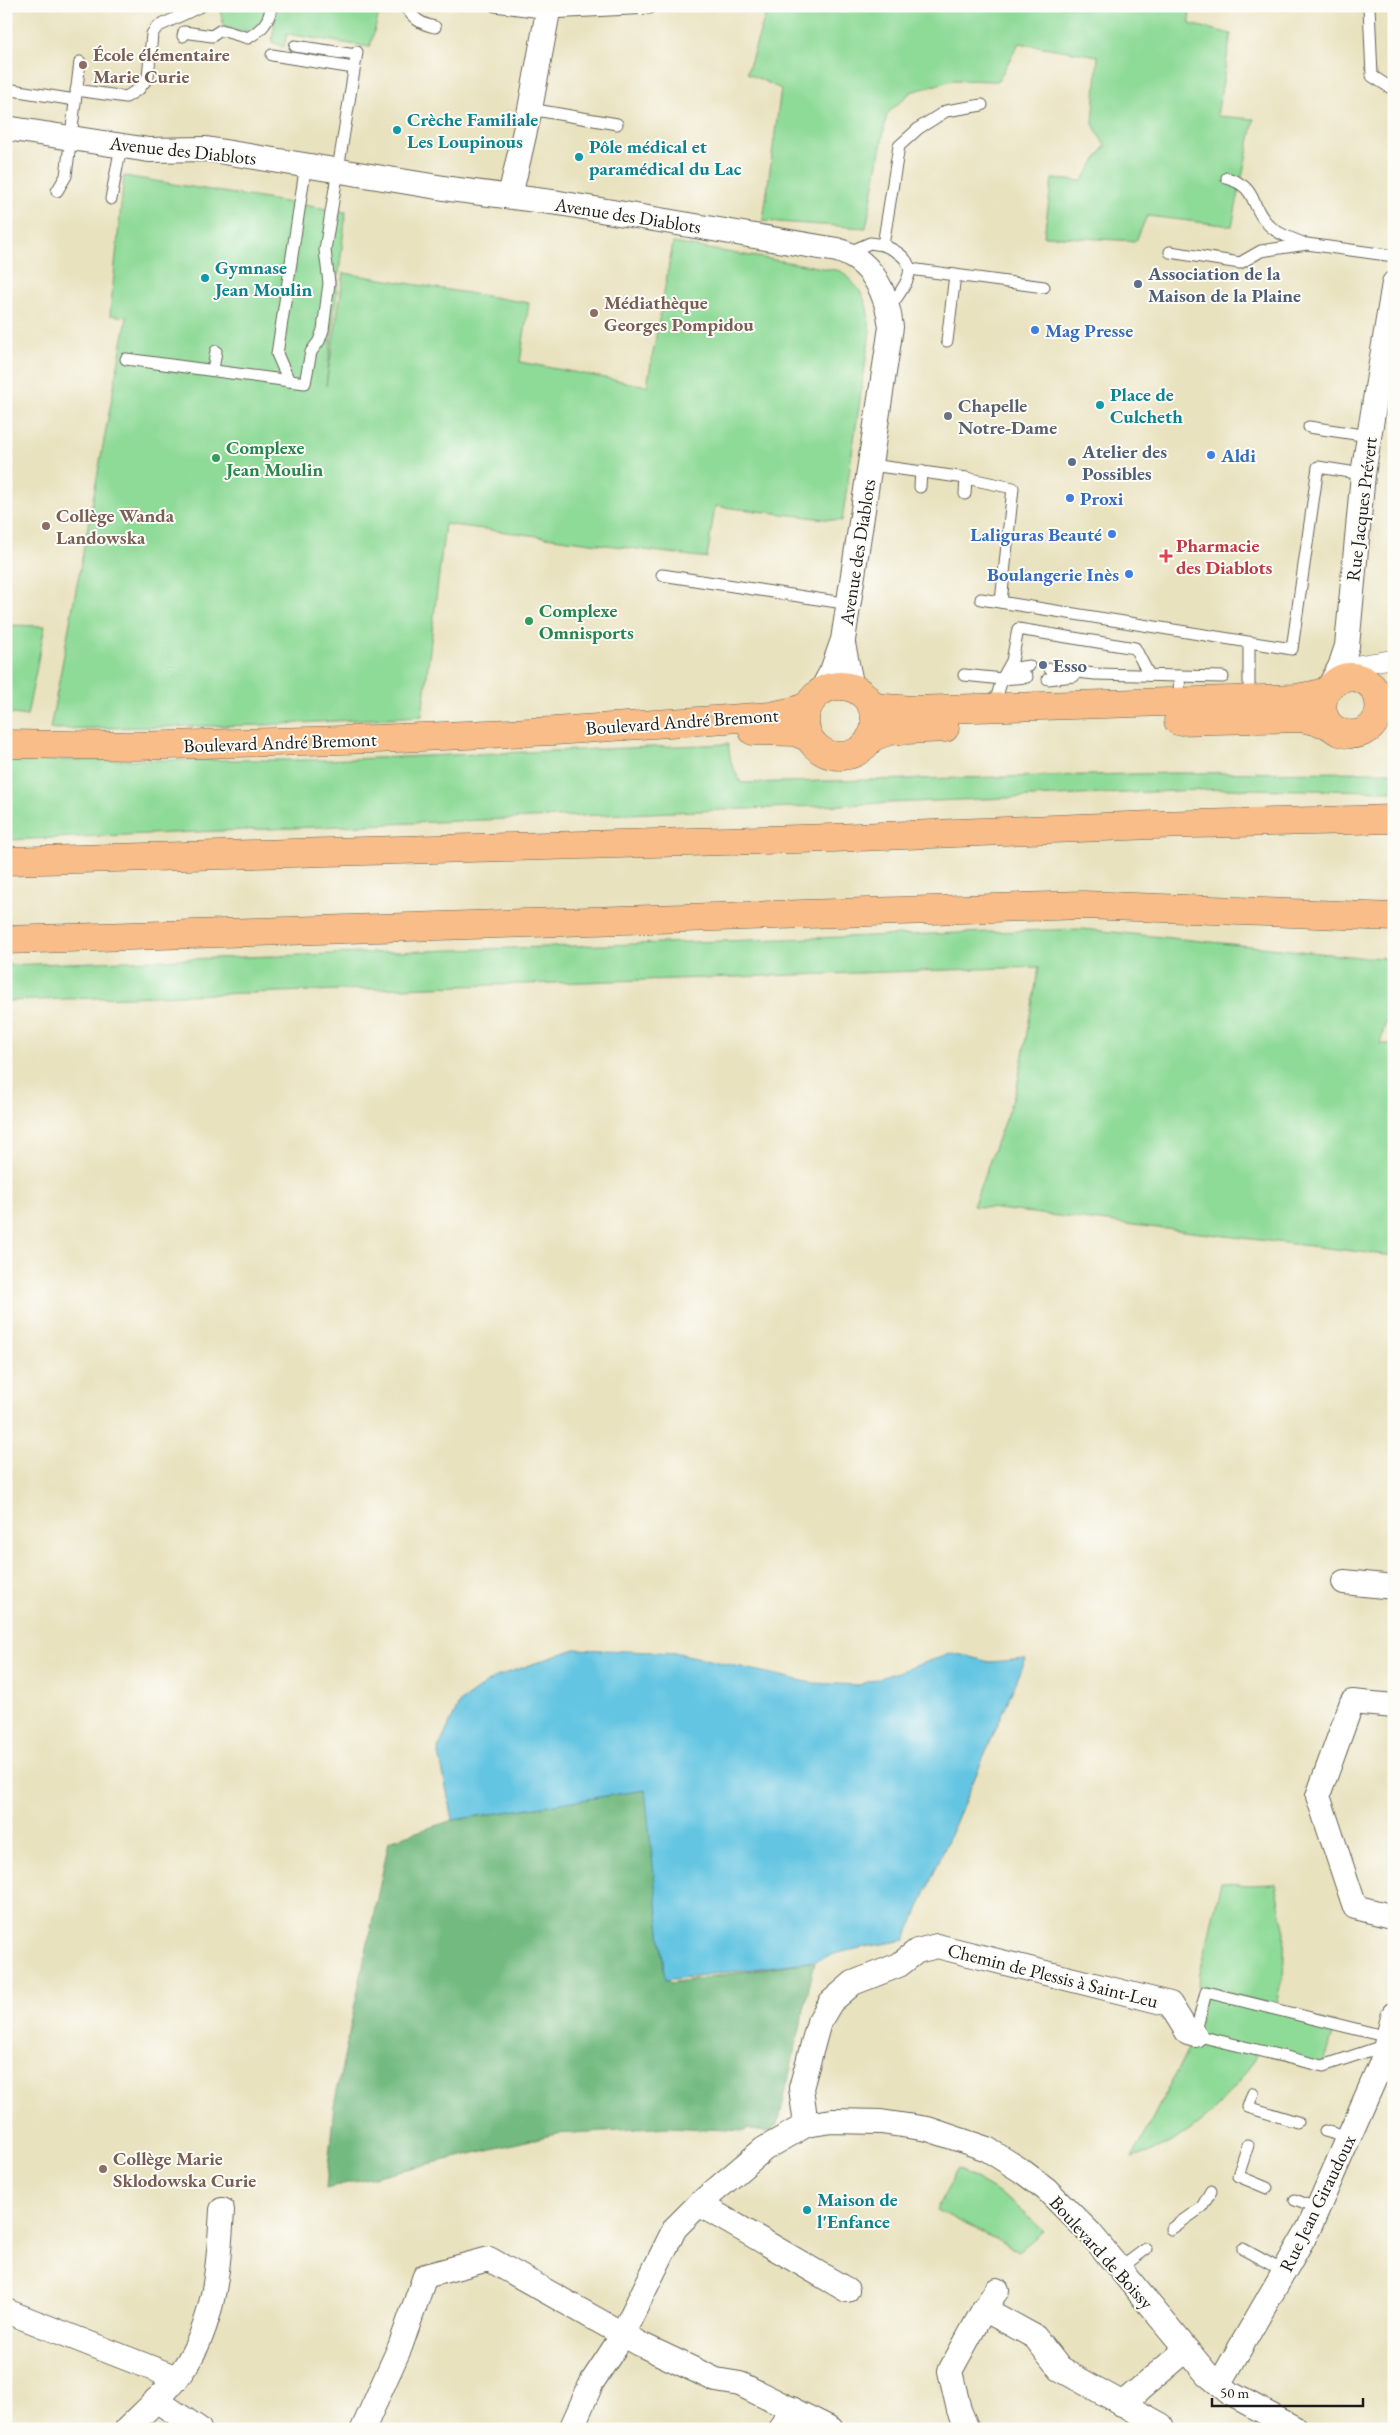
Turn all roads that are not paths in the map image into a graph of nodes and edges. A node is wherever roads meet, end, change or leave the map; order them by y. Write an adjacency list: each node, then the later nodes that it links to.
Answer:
1 (201, 6): 16 (lane)
2 (272, 6): 9 (lane)
3 (405, 6): 8 (lane)
4 (495, 6): 7 (lane)
5 (650, 6): 7 (lane)
6 (1369, 6): 15 (lane)
7 (549, 10): 18 (street)
8 (435, 27)
9 (183, 36)
10 (295, 46): 13 (lane)
11 (272, 55): 13 (lane)
12 (80, 62): 16 (lane)
13 (354, 68): 24 (lane)
14 (6, 89): 16 (lane)
15 (1394, 90)
16 (75, 95): 21 (lane)
17 (982, 105): 30 (lane)
18 (530, 109): 19 (lane); 27 (street)
19 (617, 124)
20 (6, 128): 21 (street, Avenue des Diablots)
21 (70, 138): 22 (street, Avenue des Diablots); 26 (lane)
22 (121, 146): 23 (street, Avenue des Diablots); 28 (lane)
23 (306, 164): 24 (street, Avenue des Diablots); 44 (lane)
24 (339, 170): 27 (street, Avenue des Diablots); 44 (lane)
25 (1227, 178): 29 (lane)
26 (57, 191)
27 (510, 196): 32 (street, Avenue des Diablots)
28 (112, 199)
29 (1304, 244): 31 (lane); 33 (lane)
30 (883, 245): 32 (lane); 34 (lane)
31 (1170, 252)
32 (848, 253): 38 (street, Avenue des Diablots)
33 (1394, 256)
34 (910, 269): 35 (lane); 38 (lane)
35 (956, 275): 37 (lane); 40 (lane)
36 (1394, 283): 39 (street, Rue Jacques Prévert)
37 (1044, 287)
38 (889, 310): 47 (street, Avenue des Diablots)
39 (1389, 337): 46 (street, Rue Jacques Prévert)
40 (947, 341)
41 (216, 351): 43 (lane)
42 (126, 358): 43 (lane)
43 (214, 370): 44 (lane)
44 (289, 381)
45 (1309, 427): 46 (lane)
46 (1369, 436): 49 (street, Rue Jacques Prévert)
47 (871, 466): 48 (lane); 56 (street, Avenue des Diablots)
48 (921, 471): 50 (lane); 51 (lane)
49 (1363, 474): 58 (lane); 67 (street, Rue Jacques Prévert)
50 (966, 478): 52 (lane); 55 (lane)
51 (920, 487)
52 (965, 494)
53 (662, 575): 56 (lane)
54 (981, 599): 55 (lane)
55 (1001, 602): 58 (lane)
56 (850, 604): 57 (street, Avenue des Diablots)
57 (843, 640): 68 (street, Avenue des Diablots); 70 (street, Avenue des Diablots)
58 (1249, 643): 71 (lane)
59 (1394, 659): 67 (street)
60 (1028, 672): 61 (lane)
61 (1005, 674): 63 (lane); 64 (lane); 74 (lane)
62 (1049, 674): 64 (lane)
63 (964, 675)
64 (1149, 675): 65 (lane)
65 (1180, 676): 66 (lane); 72 (lane)
66 (1223, 677)
67 (1372, 686): 69 (main road); 75 (main road)
68 (852, 688): 70 (main road); 73 (main road)
69 (1328, 688): 71 (main road); 75 (main road)
70 (814, 699): 76 (main road, Boulevard André Bremont); 77 (main road)
71 (1257, 699): 72 (main road)
72 (1180, 702): 74 (main road)
73 (872, 707): 74 (main road); 78 (main road)
74 (993, 708)
75 (1328, 724): 78 (main road)
76 (554, 731): 77 (main road, Boulevard André Bremont); 79 (main road, Boulevard André Bremont)
77 (809, 738): 78 (main road)
78 (870, 738)
79 (6, 744)
80 (1394, 819): 81 (main road)
81 (6, 861)
82 (1394, 918): 83 (main road)
83 (6, 940)
84 (1344, 1582): 85 (street)
85 (1394, 1587)
86 (1394, 1706): 87 (street)
87 (1394, 1917)
88 (1195, 2035): 89 (lane); 89 (lane); 92 (street, Chemin de Plessis à Saint-Leu)
89 (1389, 2045): 94 (street, Rue Jean Giraudoux)
90 (1253, 2093): 91 (lane)
91 (1297, 2122)
92 (806, 2125): 99 (street, Boulevard de Boissy); 105 (street, Boulevard de Boissy)
93 (1325, 2131): 94 (lane)
94 (1349, 2138): 100 (street, Rue Jean Giraudoux)
95 (1248, 2145): 96 (lane)
96 (1267, 2188)
97 (1211, 2191): 102 (lane)
98 (1295, 2200): 100 (lane)
99 (699, 2204): 107 (street); 109 (street, Boulevard de Boissy)
100 (1318, 2209): 106 (street, Rue Jean Giraudoux)
101 (222, 2210): 111 (street)
102 (1171, 2229)
103 (1146, 2249): 105 (lane)
104 (1243, 2249): 106 (lane)
105 (1119, 2268): 110 (street, Boulevard de Boissy)
106 (1286, 2272): 112 (street, Rue Jean Giraudoux)
107 (846, 2290)
108 (6, 2311): 111 (street)
109 (622, 2334): 115 (street); 119 (street); 120 (street, Boulevard de Boissy)
110 (1186, 2350): 112 (street, Boulevard de Boissy); 114 (street)
111 (177, 2378): 113 (street)
112 (1220, 2383): 123 (street, Boulevard de Boissy)
113 (156, 2400): 117 (street); 118 (street)
114 (1122, 2404): 116 (street); 122 (street)
115 (786, 2419): 121 (street)
116 (1161, 2425)
117 (127, 2429)
118 (199, 2429)
119 (363, 2429)
120 (571, 2429)
121 (831, 2429)
122 (967, 2429)
123 (1296, 2429)

